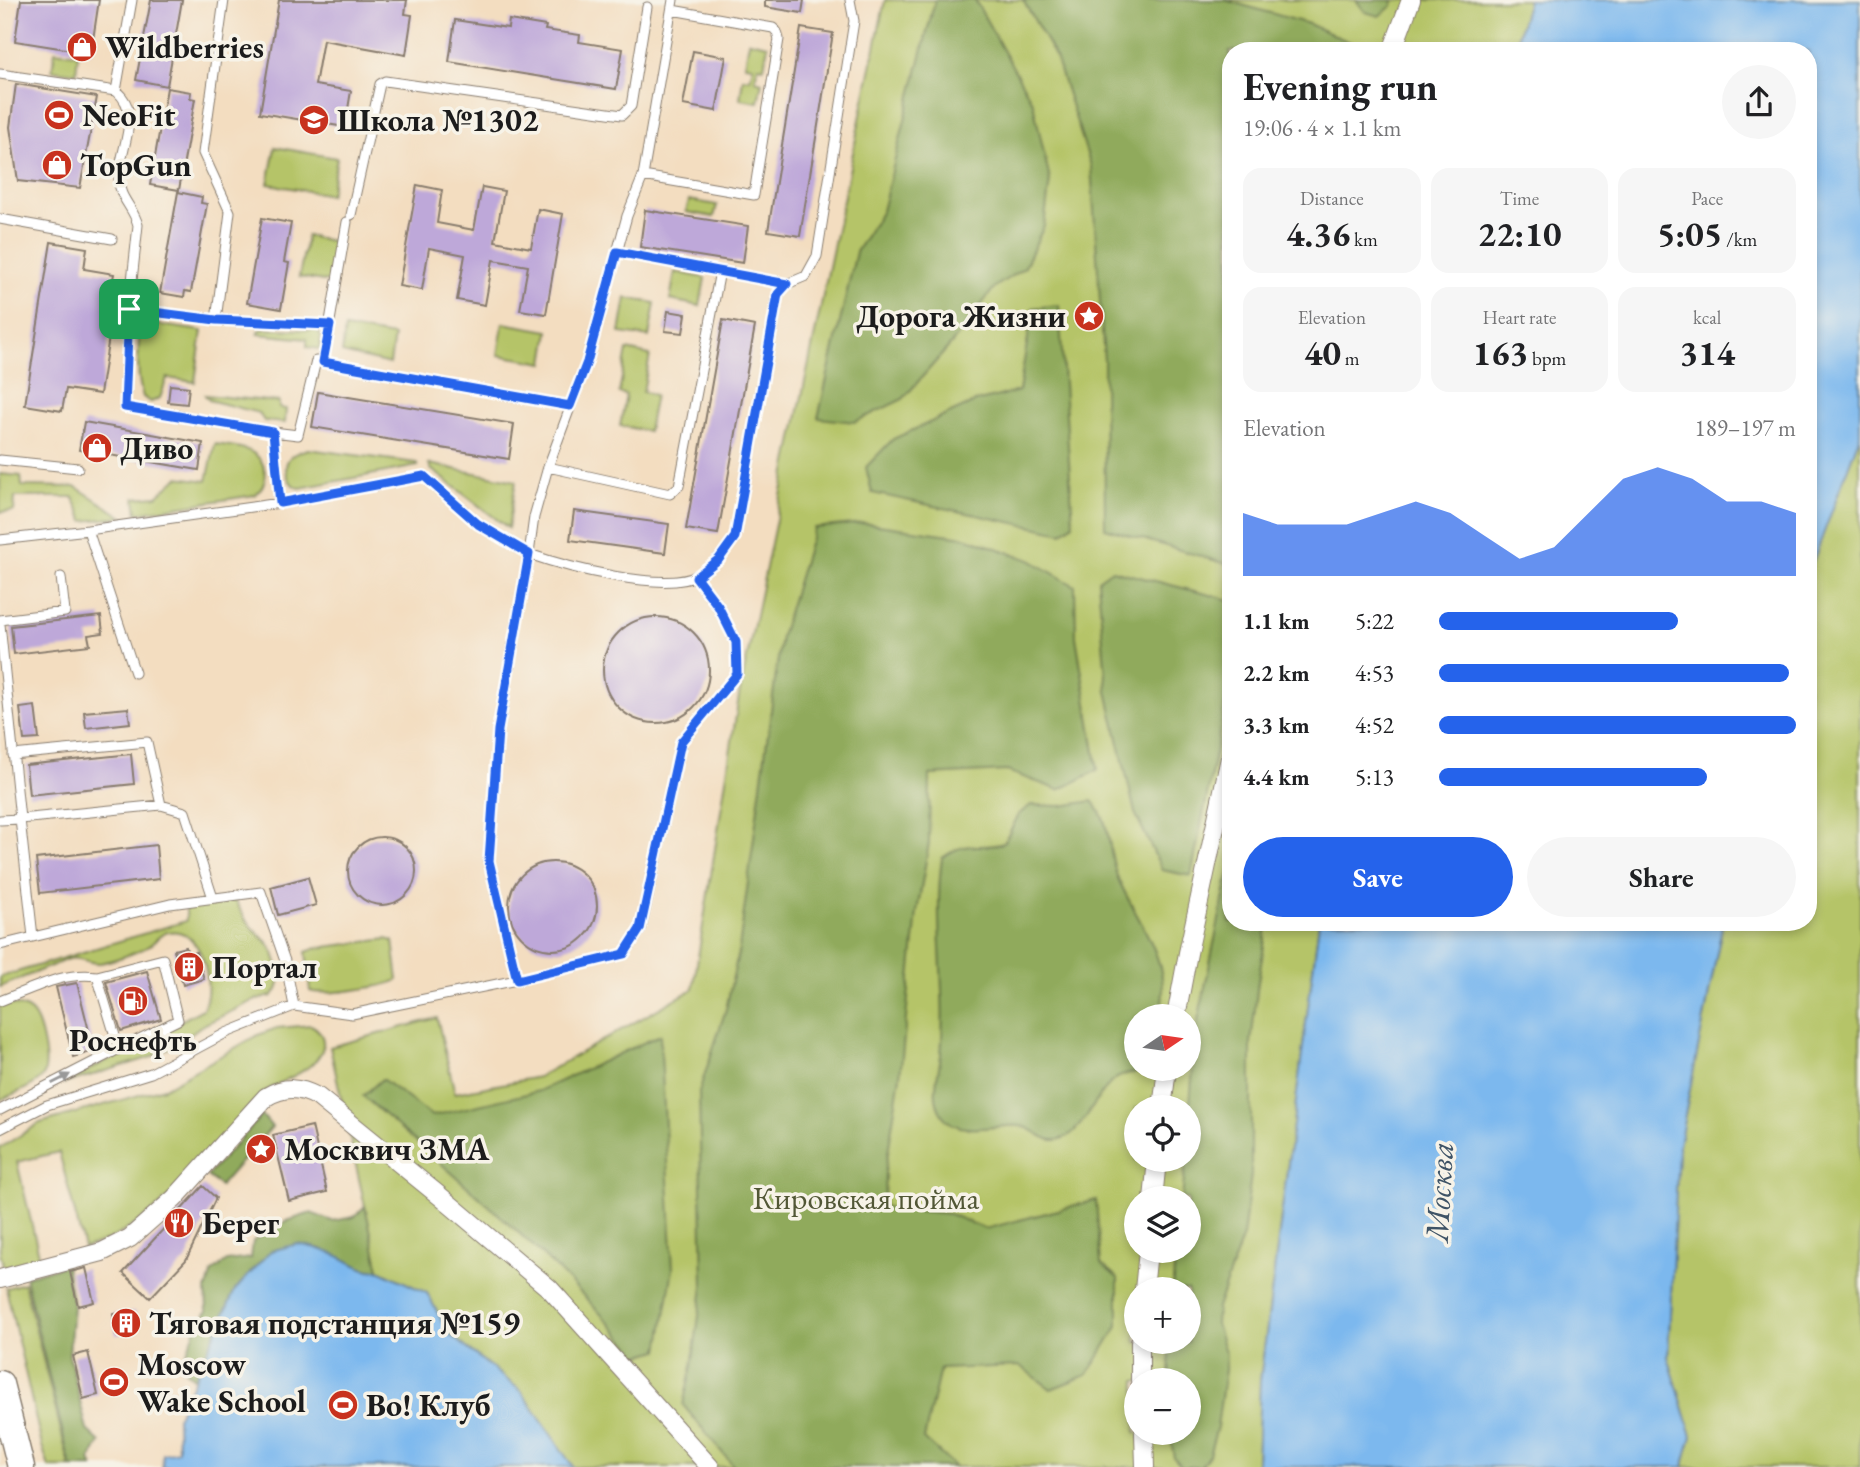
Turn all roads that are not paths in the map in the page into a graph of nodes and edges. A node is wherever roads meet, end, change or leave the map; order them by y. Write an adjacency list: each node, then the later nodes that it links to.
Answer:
1 (132, 0): 9 (lane)
2 (224, 0): 17 (lane)
3 (850, 0): 15 (lane)
4 (1411, 0): 7 (street)
5 (672, 5): 10 (lane); 10 (lane)
6 (647, 7): 18 (lane)
7 (1395, 42)
8 (0, 74): 9 (lane)
9 (116, 91): 16 (lane)
10 (643, 176): 13 (lane)
11 (0, 219): 12 (lane)
12 (112, 239)
13 (617, 252): 14 (lane); 20 (lane)
14 (720, 271): 15 (lane); 23 (lane)
15 (787, 284): 30 (lane)
16 (129, 309): 17 (lane); 21 (lane)
17 (216, 320): 18 (lane)
18 (330, 325): 19 (lane)
19 (323, 362): 20 (lane); 21 (lane)
20 (570, 406): 23 (lane)
21 (273, 432): 25 (lane)
22 (0, 460): 24 (lane)
23 (548, 467): 28 (lane)
24 (78, 468)
25 (280, 503): 26 (lane); 28 (lane)
26 (88, 530): 27 (lane); 32 (lane)
27 (0, 540)
28 (529, 554): 30 (lane); 42 (lane)
29 (61, 577): 31 (lane)
30 (696, 577): 42 (lane)
31 (0, 622): 33 (lane)
32 (135, 673)
33 (13, 755): 35 (lane); 36 (lane)
34 (1222, 796): 44 (street)
35 (161, 805): 36 (lane); 38 (lane)
36 (20, 819): 37 (lane); 39 (lane)
37 (0, 820)
38 (214, 898): 39 (lane); 45 (lane)
39 (33, 937): 40 (lane)
40 (0, 945)
41 (97, 976): 43 (lane); 46 (lane); 46 (lane)
42 (517, 980): 45 (lane)
43 (0, 1001)
44 (1179, 1004)
45 (294, 1006): 48 (lane)
46 (119, 1049): 47 (lane, one-way to 46)
47 (0, 1110)
48 (0, 1129)
49 (0, 1279): 53 (street)
50 (0, 1384): 52 (main road)
51 (1144, 1445): 54 (street)
52 (21, 1467)
53 (710, 1467)
54 (1145, 1467)

